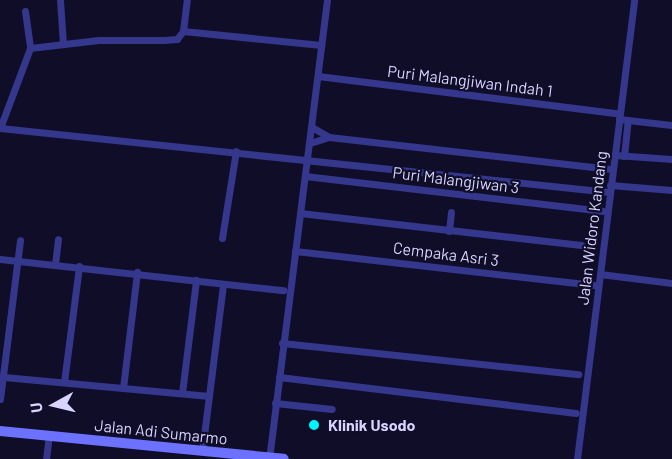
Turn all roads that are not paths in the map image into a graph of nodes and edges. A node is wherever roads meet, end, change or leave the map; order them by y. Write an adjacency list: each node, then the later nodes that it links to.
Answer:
1 (60, 0): 7 (street)
2 (187, 0): 6 (street)
3 (327, 0): 8 (street)
4 (634, 0): 11 (street, Jalan Widoro Kandang)
5 (25, 11): 9 (street)
6 (183, 31): 7 (street); 8 (street)
7 (63, 44): 9 (street)
8 (321, 45): 10 (street)
9 (30, 48): 15 (street)
10 (318, 76): 11 (street, Puri Malangjiwan Indah 1); 14 (street)
11 (618, 116): 12 (street, Puri Malangjiwan Indah 1); 19 (street, Jalan Widoro Kandang)
12 (628, 120): 13 (street, Puri Malangjiwan Indah 1); 20 (street)
13 (672, 125)
14 (312, 127): 16 (street); 17 (street)
15 (0, 128): 18 (street)
16 (329, 137): 17 (street); 23 (street)
17 (310, 143): 21 (street)
18 (236, 151): 21 (street); 31 (street)
19 (615, 155): 20 (street); 25 (street, Jalan Widoro Kandang)
20 (624, 156): 22 (street)
21 (307, 158): 24 (street); 25 (street)
22 (672, 159)
23 (608, 169)
24 (305, 176): 27 (street, Puri Malangjiwan 3); 29 (street)
25 (610, 189): 26 (street); 41 (street, Jalan Widoro Kandang)
26 (672, 190)
27 (603, 211)
28 (452, 212): 30 (street)
29 (300, 213): 30 (street); 35 (street)
30 (450, 231): 34 (street)
31 (222, 238)
32 (58, 239): 38 (street)
33 (20, 240): 37 (street)
34 (581, 245)
35 (295, 251): 45 (street, Cempaka Asri 3); 47 (street)
36 (0, 259): 37 (street)
37 (18, 261): 38 (street); 49 (street)
38 (55, 264): 39 (street)
39 (79, 266): 40 (street); 51 (street)
40 (137, 272): 42 (street); 52 (street)
41 (600, 274): 43 (street); 65 (street, Jalan Widoro Kandang)
42 (196, 280): 44 (street); 53 (street)
43 (672, 283)
44 (223, 285): 46 (street); 54 (street)
45 (594, 285)
46 (283, 290)
47 (282, 343): 48 (street); 50 (street)
48 (578, 374)
49 (4, 377): 51 (street); 55 (street)
50 (279, 377): 56 (street); 58 (street)
51 (64, 382): 52 (street)
52 (123, 388): 53 (street)
53 (182, 393): 54 (street)
54 (209, 396): 61 (street)
55 (0, 399)
56 (275, 403): 57 (street); 62 (street)
57 (332, 410)
58 (576, 413)
59 (0, 431): 60 (main road, Jalan Adi Sumarmo)
60 (49, 435): 61 (main road, Jalan Adi Sumarmo); 63 (street)
61 (202, 451): 62 (main road, Jalan Adi Sumarmo)
62 (269, 458): 64 (main road, Jalan Adi Sumarmo)
63 (46, 459)
64 (284, 459)
65 (577, 459)

